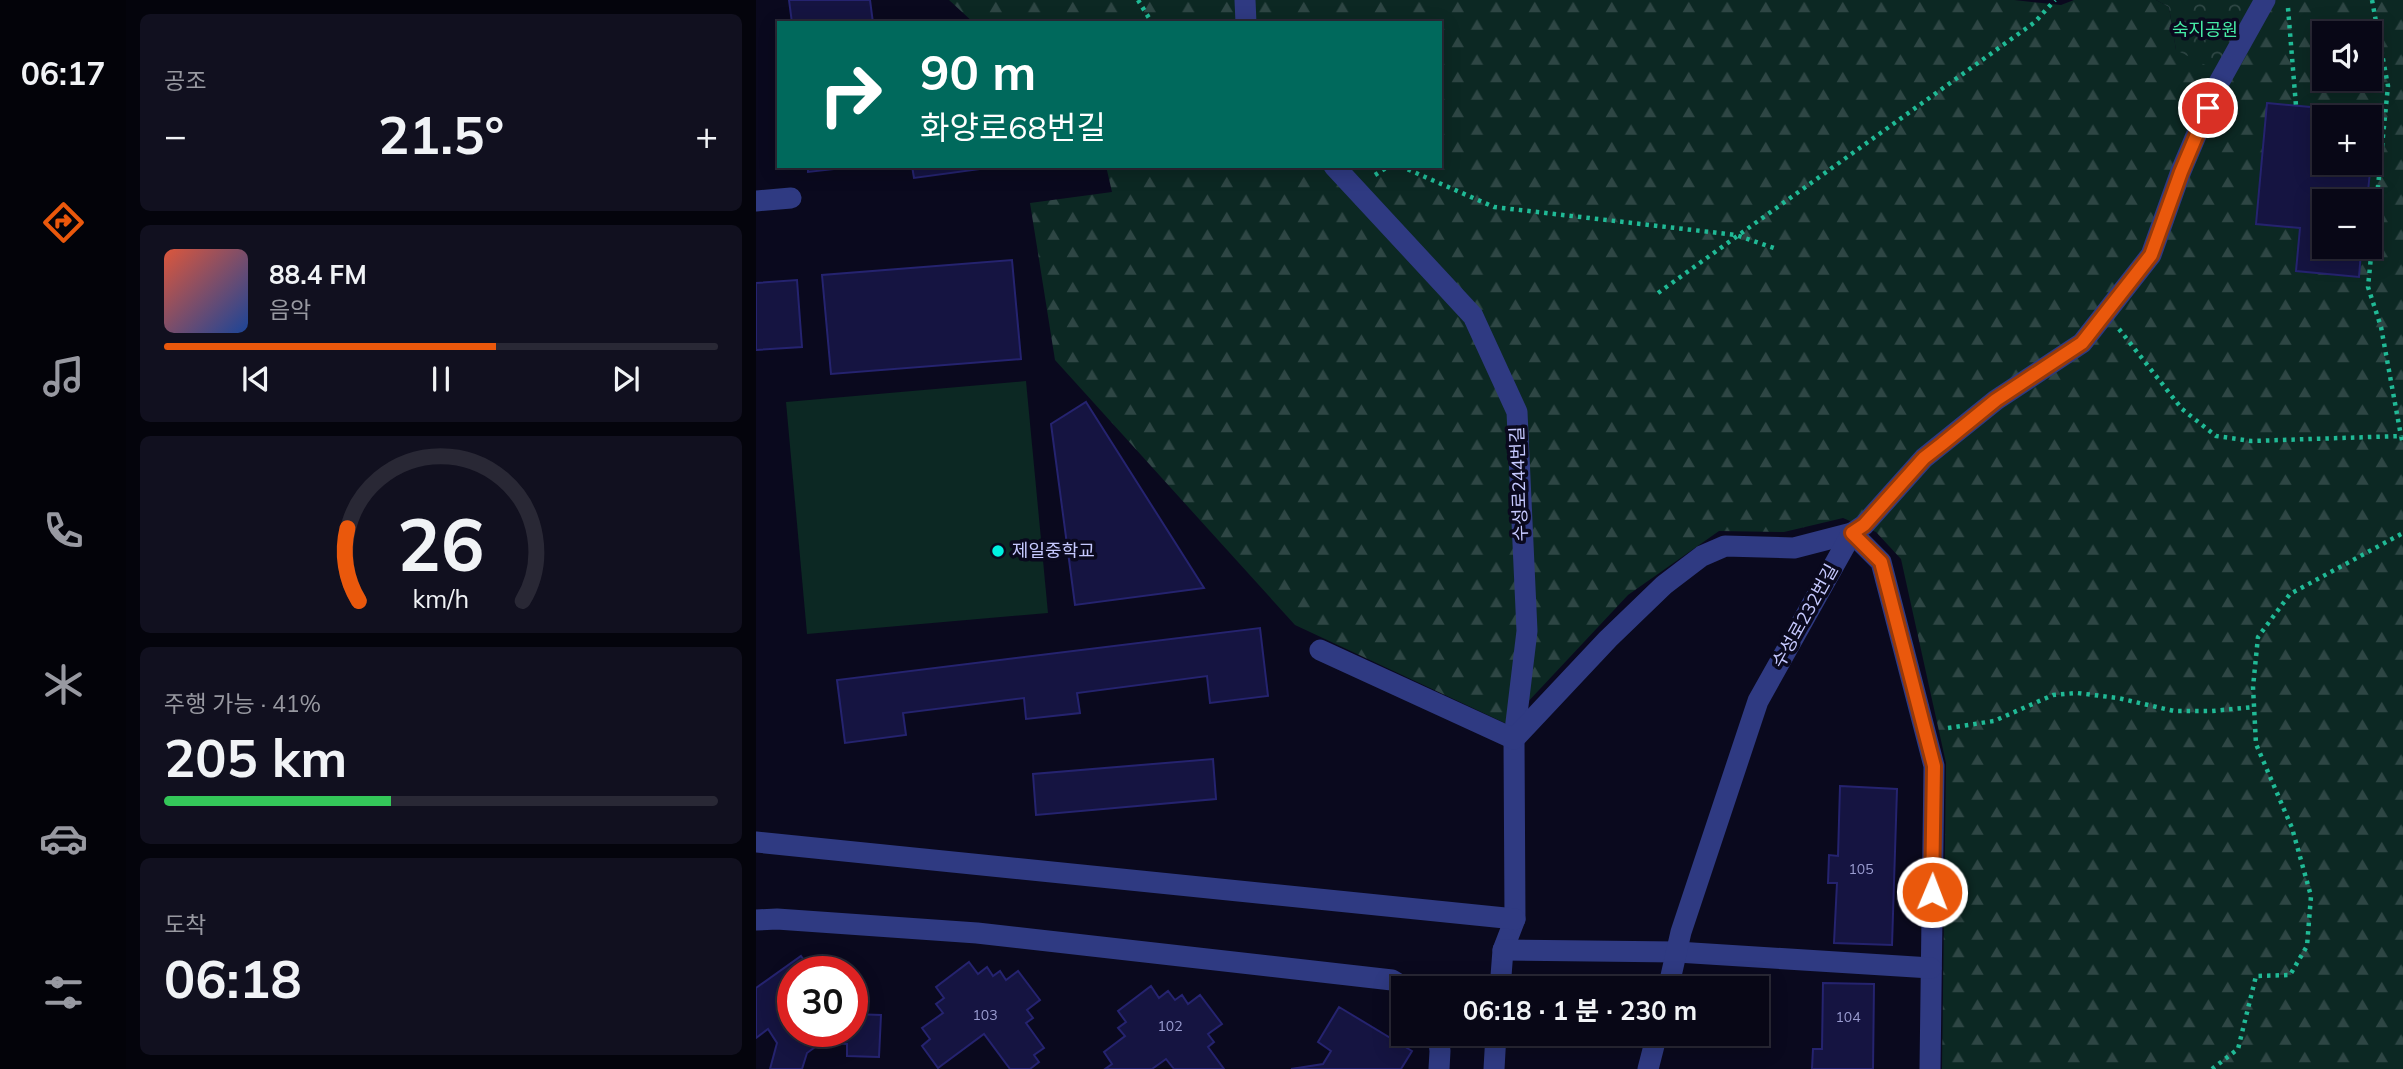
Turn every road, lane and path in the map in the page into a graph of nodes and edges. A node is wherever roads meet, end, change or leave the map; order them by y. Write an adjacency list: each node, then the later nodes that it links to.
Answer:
1 (1138, 0): 7 (path)
2 (1245, 0): 8 (street)
3 (2054, 0): 14 (path)
4 (2265, 0): 17 (street)
5 (2287, 0): 9 (path)
6 (2372, 0): 18 (path)
7 (1151, 21)
8 (1246, 21)
9 (2296, 106)
10 (1336, 168): 25 (street, 수성로244번길)
11 (1405, 168): 14 (path)
12 (791, 198): 13 (street)
13 (756, 201)
14 (1736, 235): 15 (path); 16 (path)
15 (1774, 248)
16 (1658, 293)
17 (2107, 313): 18 (path); 20 (street)
18 (2401, 436): 19 (path)
19 (2403, 444)
20 (1852, 533): 24 (street); 25 (street); 30 (street, 수성로232번길)
21 (2403, 533): 23 (path)
22 (1320, 650): 25 (street)
23 (2254, 707): 24 (path); 42 (path)
24 (1925, 731): 31 (street)
25 (1514, 739): 27 (street, 수성로244번길)
26 (756, 842): 27 (street)
27 (1514, 919): 29 (street, 수성로244번길)
28 (756, 920): 34 (street)
29 (1503, 950): 30 (street); 32 (street, 수성로244번길)
30 (1677, 952): 31 (street); 33 (street, 수성로232번길)
31 (1931, 968): 41 (street)
32 (1501, 976)
33 (1671, 976)
34 (1391, 980)
35 (1439, 1046): 38 (street)
36 (1495, 1046): 39 (street)
37 (1654, 1046): 40 (street)
38 (1439, 1069)
39 (1494, 1069)
40 (1648, 1069)
41 (1930, 1069)
42 (2212, 1069)

